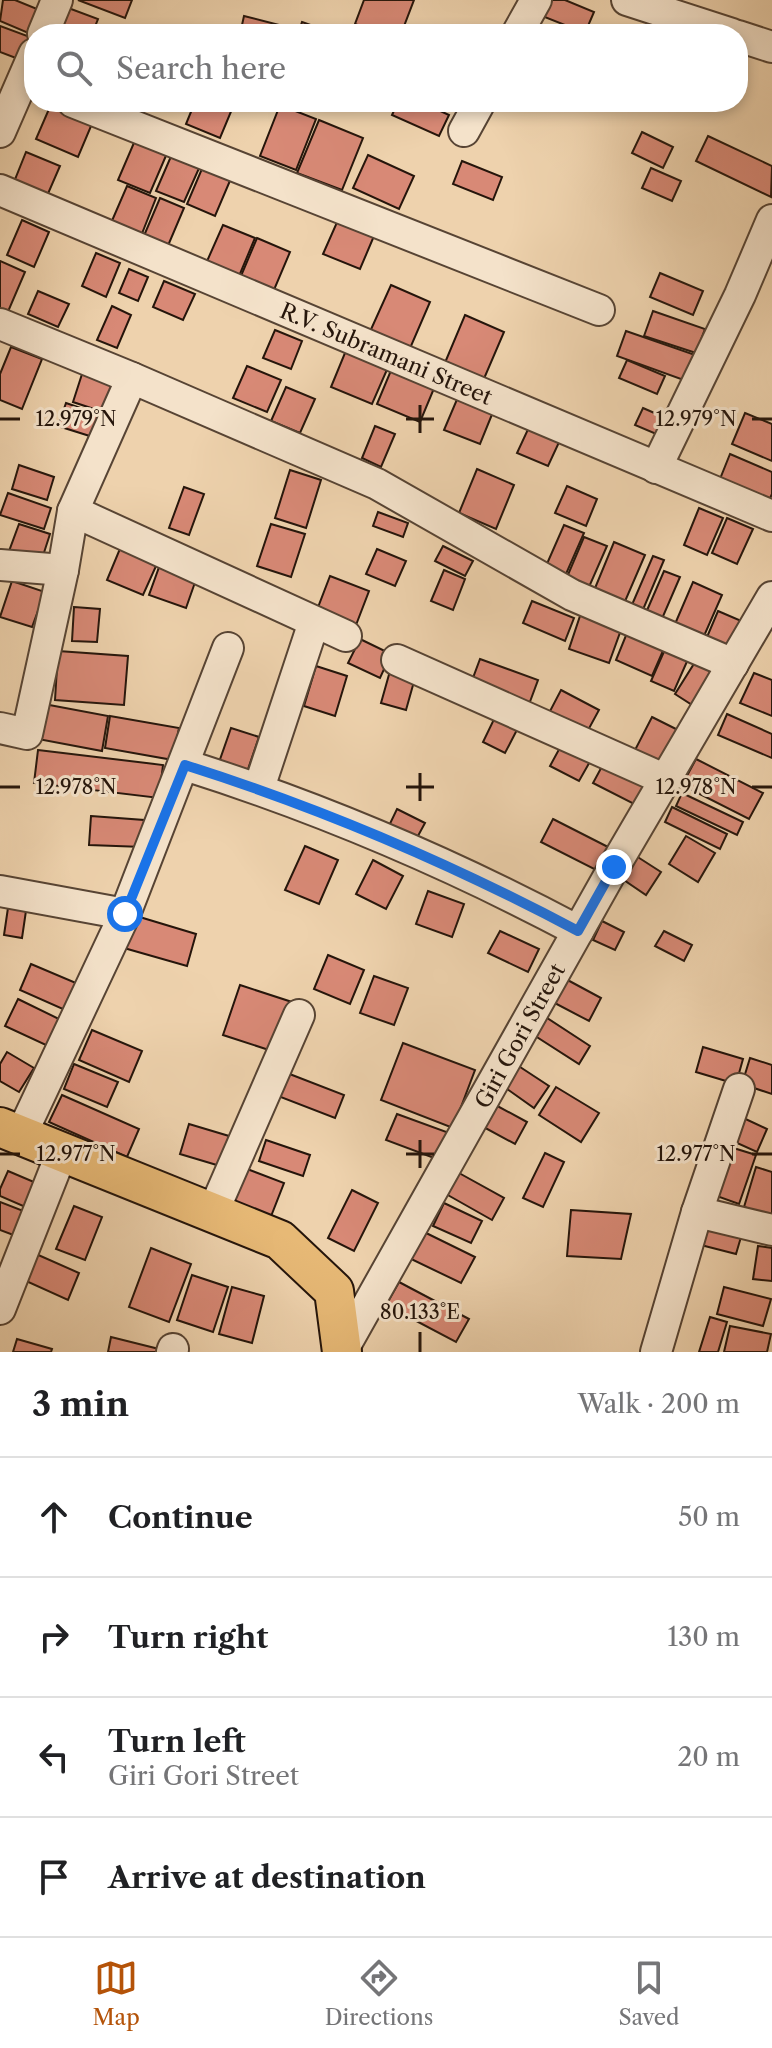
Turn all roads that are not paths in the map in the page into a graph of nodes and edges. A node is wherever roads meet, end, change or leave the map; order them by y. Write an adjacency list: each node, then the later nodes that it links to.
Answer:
1 (57, 0): 4 (street)
2 (627, 0): 6 (street)
3 (529, 2): 5 (street)
4 (47, 24)
5 (521, 24)
6 (701, 24)
7 (748, 39): 8 (street)
8 (772, 47)
9 (23, 72): 13 (street)
10 (98, 112): 16 (street)
11 (474, 112): 12 (street)
12 (464, 131)
13 (0, 132)
14 (0, 190): 19 (street, R.V. Subramani Street)
15 (772, 220): 19 (street)
16 (599, 310)
17 (0, 324): 18 (street)
18 (132, 378): 20 (street); 29 (street)
19 (656, 468): 21 (street, R.V. Subramani Street)
20 (73, 511): 23 (street); 25 (street)
21 (772, 516)
22 (0, 565): 23 (street)
23 (63, 570): 30 (street)
24 (770, 603): 29 (street, Giri Gori Street)
25 (314, 622): 26 (street); 33 (street)
26 (346, 636)
27 (228, 648): 31 (street)
28 (397, 660): 32 (street)
29 (733, 664): 32 (street, Giri Gori Street)
30 (0, 728)
31 (185, 765): 33 (street); 35 (street)
32 (666, 780): 36 (street, Giri Gori Street)
33 (259, 788): 36 (street)
34 (0, 891): 35 (street)
35 (125, 914): 39 (street)
36 (578, 931): 45 (street, Giri Gori Street)
37 (299, 1015): 41 (street)
38 (739, 1089): 42 (street)
39 (10, 1131): 40 (main road)
40 (62, 1152): 41 (main road); 44 (street)
41 (213, 1212): 45 (main road)
42 (697, 1212): 43 (street); 46 (street)
43 (772, 1230)
44 (0, 1309)
45 (342, 1352)
46 (656, 1352)

